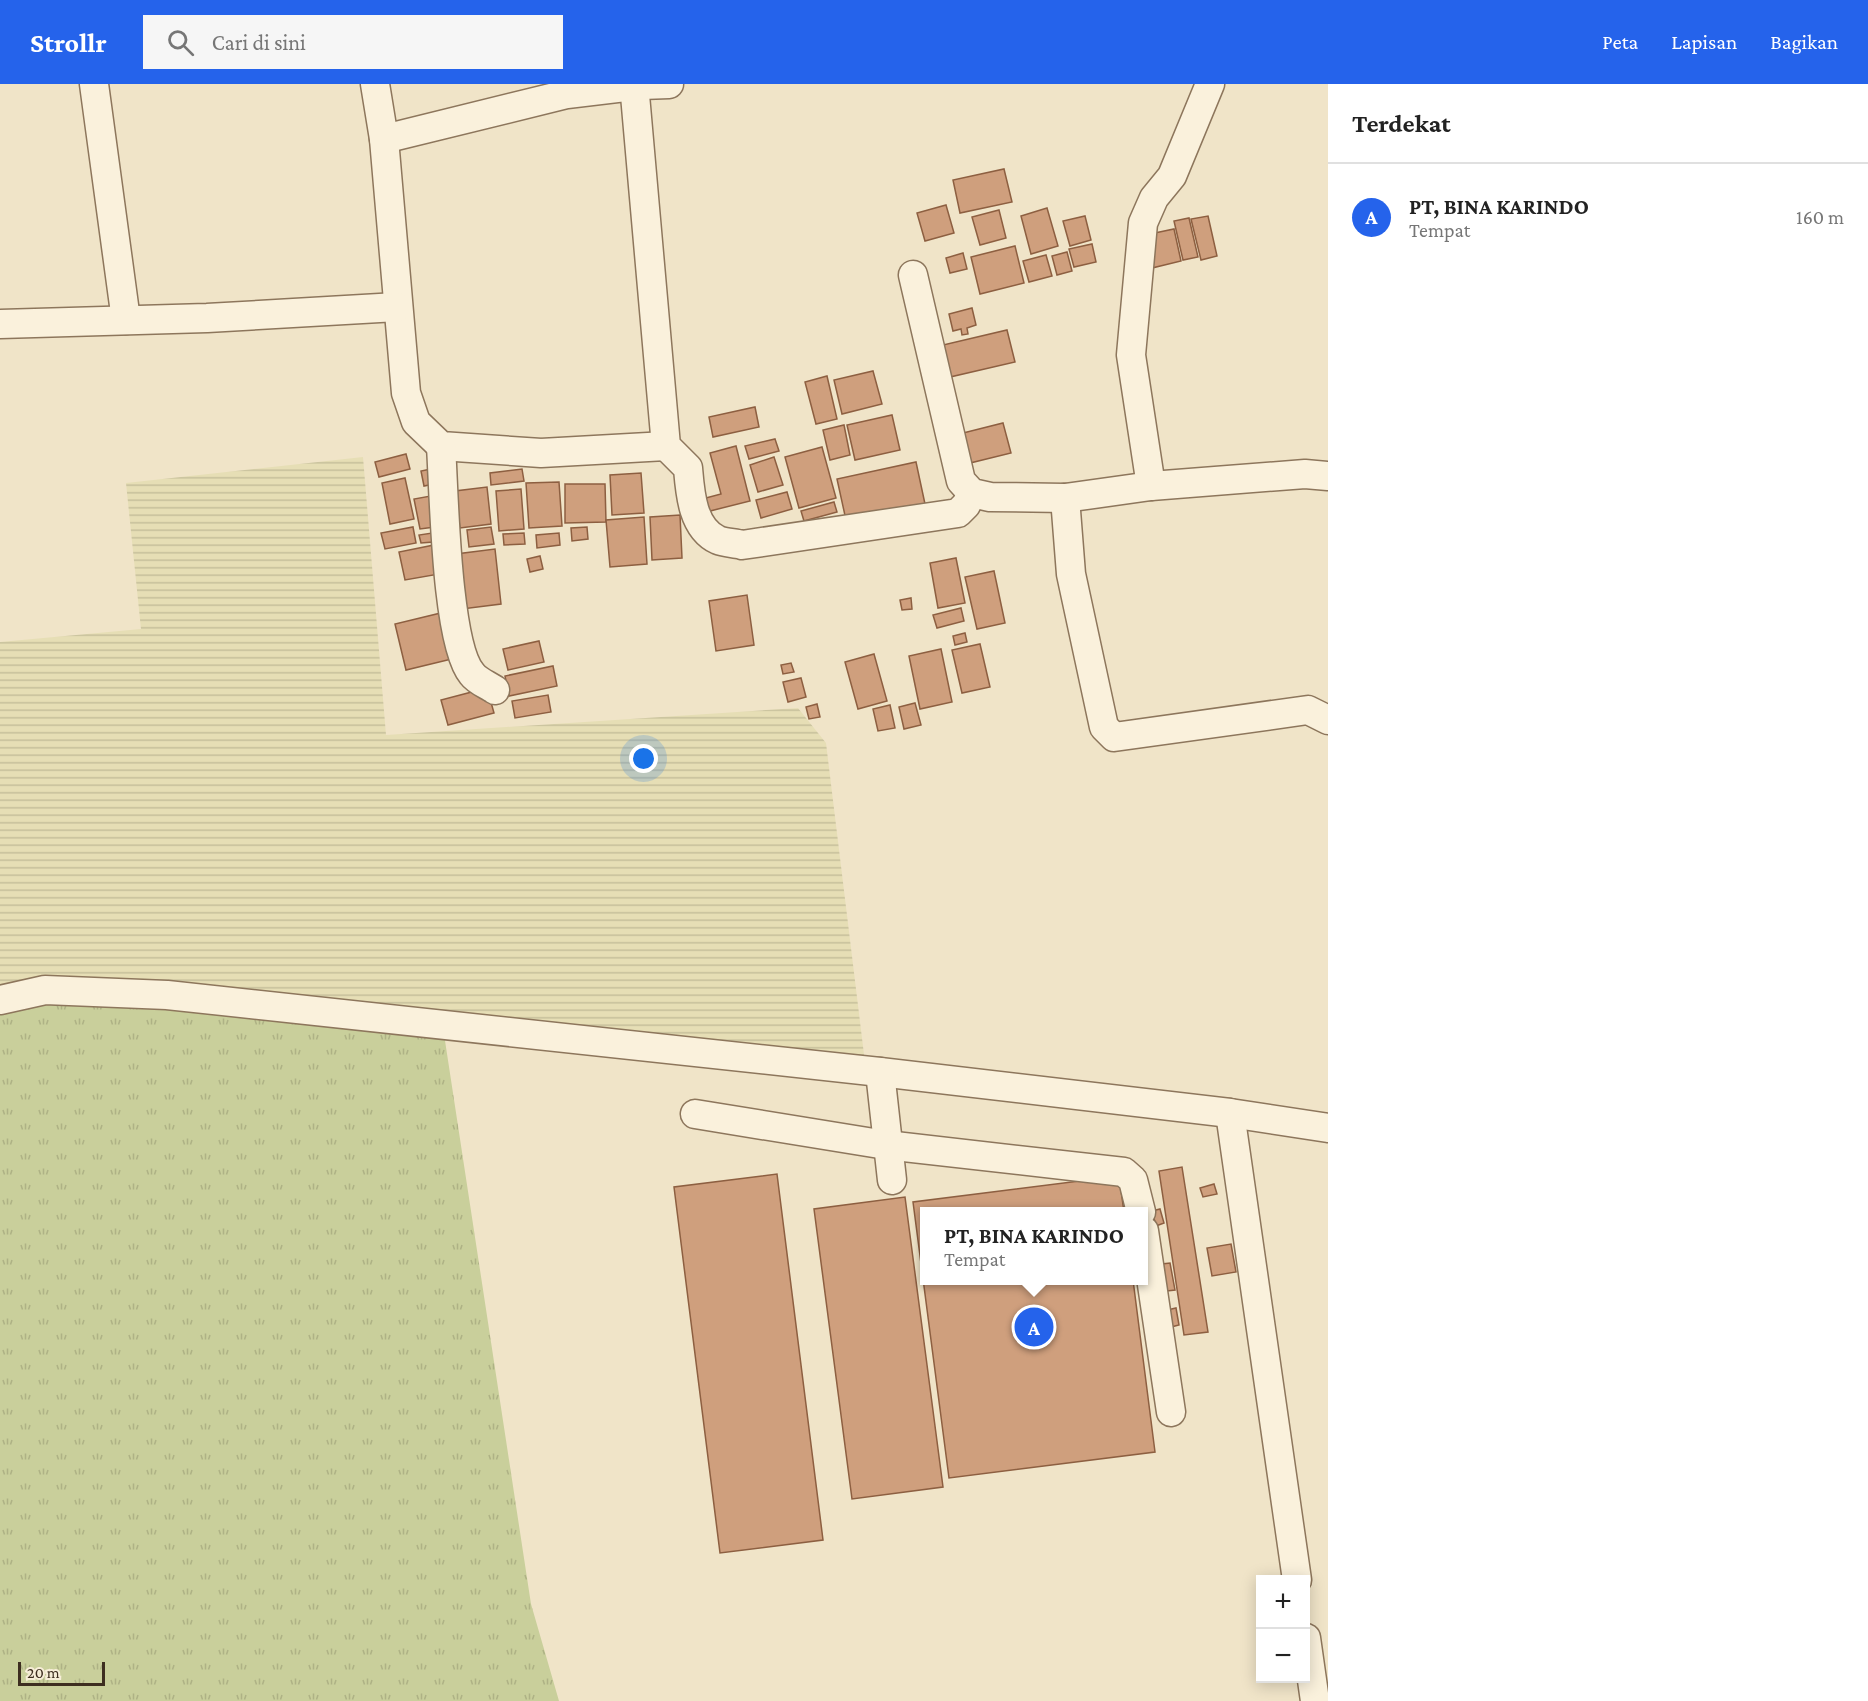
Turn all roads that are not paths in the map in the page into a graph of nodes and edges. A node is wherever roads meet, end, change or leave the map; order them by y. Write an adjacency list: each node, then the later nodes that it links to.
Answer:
1 (94, 84): 9 (street)
2 (375, 84): 6 (street)
3 (669, 84): 5 (street)
4 (1210, 84): 14 (street)
5 (642, 85): 6 (street); 12 (street)
6 (384, 139): 8 (street)
7 (913, 275): 15 (street)
8 (397, 307): 9 (street); 11 (street)
9 (126, 320): 10 (street)
10 (0, 324)
11 (441, 446): 12 (street); 17 (street)
12 (666, 446): 15 (street)
13 (1328, 476): 14 (street)
14 (1150, 486): 16 (street)
15 (972, 493): 16 (street)
16 (1065, 498): 18 (street)
17 (495, 690)
18 (1328, 720)
19 (0, 1000): 20 (street)
20 (880, 1072): 21 (street); 24 (street)
21 (1230, 1113): 23 (street); 29 (street)
22 (695, 1114): 24 (street)
23 (1328, 1128)
24 (886, 1145): 25 (street); 26 (street)
25 (892, 1180)
26 (1139, 1207)
27 (1148, 1263): 28 (street)
28 (1171, 1412)
29 (1296, 1575)
30 (1310, 1673): 31 (street)
31 (1314, 1701)

